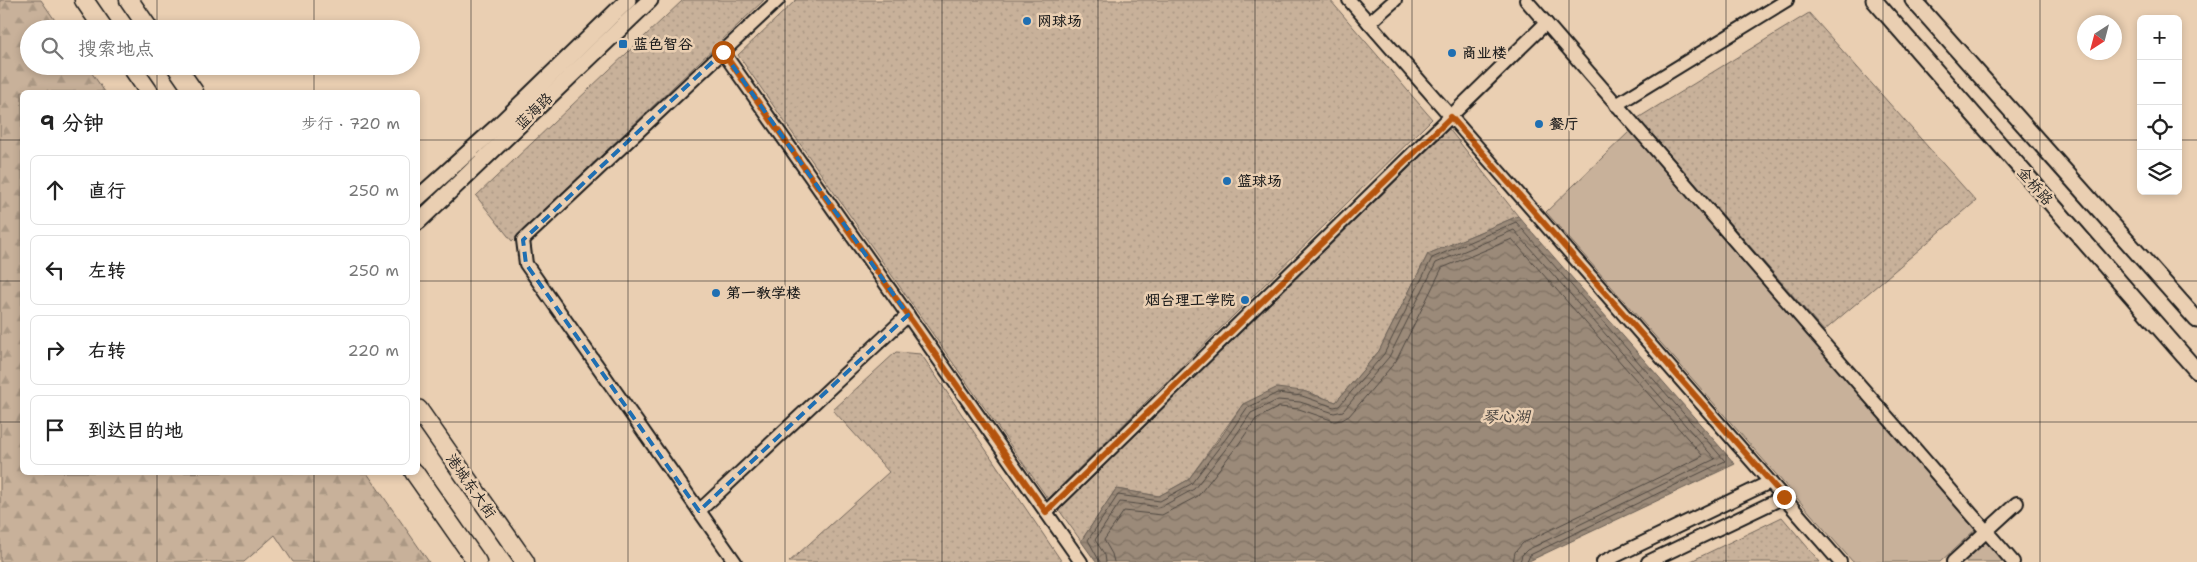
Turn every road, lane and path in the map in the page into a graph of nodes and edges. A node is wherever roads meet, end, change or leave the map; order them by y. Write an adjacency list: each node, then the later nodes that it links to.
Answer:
1 (84, 0): 12 (main road)
2 (129, 0): 13 (main road)
3 (628, 0): 23 (street, 蓝海路)
4 (650, 0): 24 (street, 蓝海路)
5 (778, 0): 16 (street)
6 (1348, 0): 14 (street)
7 (1395, 0): 14 (street)
8 (1526, 0): 15 (street)
9 (1787, 0): 21 (street)
10 (1874, 0): 27 (street, 金桥路)
11 (1913, 0): 26 (street)
12 (98, 20)
13 (143, 20)
14 (1369, 23): 22 (street)
15 (1546, 23): 21 (street); 22 (street)
16 (723, 52): 25 (street); 33 (street)
17 (137, 75): 19 (main road)
18 (182, 75): 20 (main road)
19 (148, 90)
20 (193, 90)
21 (1616, 105): 43 (street)
22 (1451, 117): 30 (street); 34 (street)
23 (420, 196)
24 (420, 220)
25 (908, 315): 33 (street); 34 (street)
26 (2197, 320)
27 (2197, 371)
28 (420, 412): 36 (main road, 港城东大街)
29 (416, 475): 35 (main road)
30 (1770, 482): 31 (street); 39 (street)
31 (1784, 497): 40 (street); 41 (street)
32 (2017, 504): 42 (street)
33 (700, 511): 37 (street)
34 (1046, 512): 38 (street)
35 (477, 562)
36 (525, 562)
37 (735, 562)
38 (1081, 562)
39 (1602, 562)
40 (1648, 562)
41 (1840, 562)
42 (1953, 562)
43 (2013, 562)

